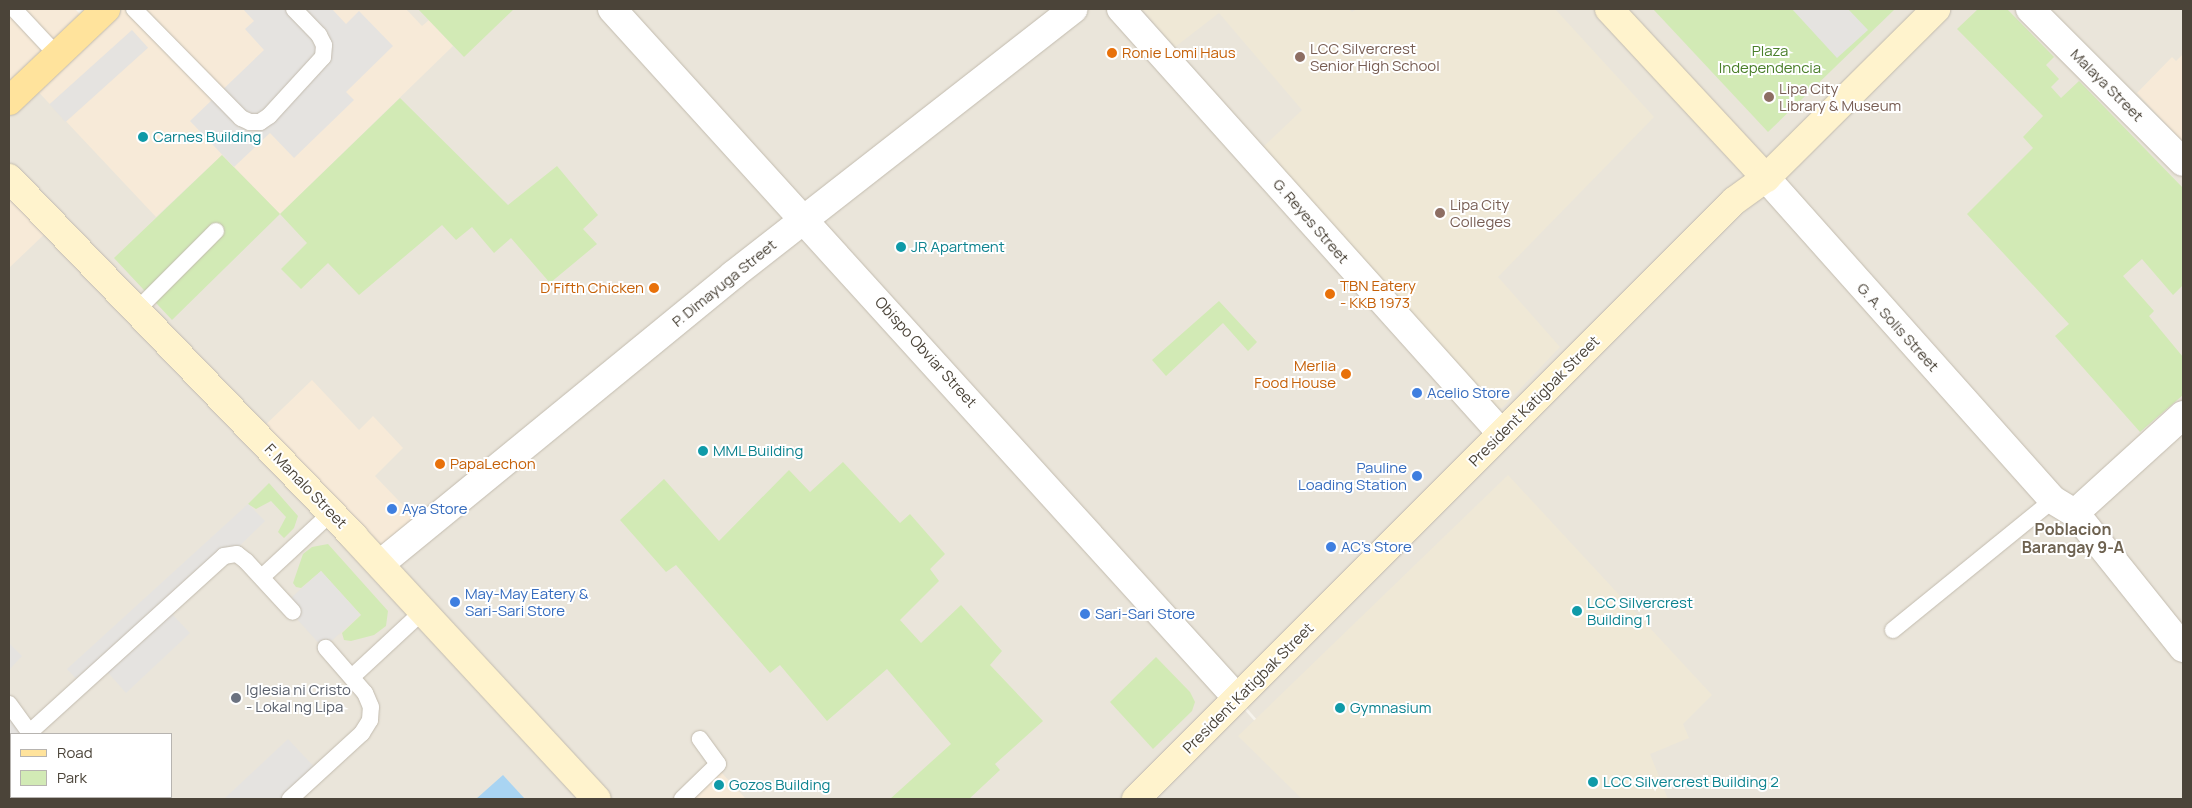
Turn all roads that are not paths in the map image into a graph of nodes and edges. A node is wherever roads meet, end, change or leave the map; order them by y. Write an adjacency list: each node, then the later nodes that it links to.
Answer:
1 (14, 9): 11 (lane)
2 (106, 9): 11 (main road)
3 (134, 9): 4 (lane)
4 (294, 9)
5 (612, 9): 16 (street, Obispo Obviar Street)
6 (1073, 9): 16 (street, P. Dimayuga Street)
7 (1121, 9): 20 (street, G. Reyes Street)
8 (1609, 9): 15 (street, G. A. Solis Street)
9 (1936, 9): 15 (street, President Katigbak Street)
10 (2030, 9): 13 (street, Malaya Street)
11 (57, 55): 12 (main road)
12 (9, 101)
13 (2183, 162)
14 (9, 178): 18 (street, F. Manalo Street)
15 (1766, 178): 20 (street, President Katigbak Street); 21 (street, G. A. Solis Street)
16 (805, 218): 23 (street, P. Dimayuga Street); 31 (street, Obispo Obviar Street)
17 (216, 231): 18 (lane)
18 (136, 311): 22 (street, F. Manalo Street)
19 (2183, 415): 21 (street)
20 (1501, 433): 31 (street, President Katigbak Street)
21 (2064, 506): 27 (lane); 29 (street, G. A. Solis Street)
22 (331, 512): 23 (street, F. Manalo Street); 24 (lane)
23 (380, 564): 25 (street, F. Manalo Street)
24 (262, 577): 26 (lane); 33 (lane)
25 (423, 611): 30 (lane); 36 (street, F. Manalo Street)
26 (294, 612)
27 (1893, 630)
28 (326, 648): 30 (lane)
29 (2183, 648)
30 (352, 677): 35 (lane)
31 (1237, 698): 38 (street, President Katigbak Street)
32 (9, 704): 33 (lane)
33 (31, 733)
34 (700, 739): 37 (lane)
35 (290, 799)
36 (597, 799)
37 (682, 799)
38 (1136, 799)

